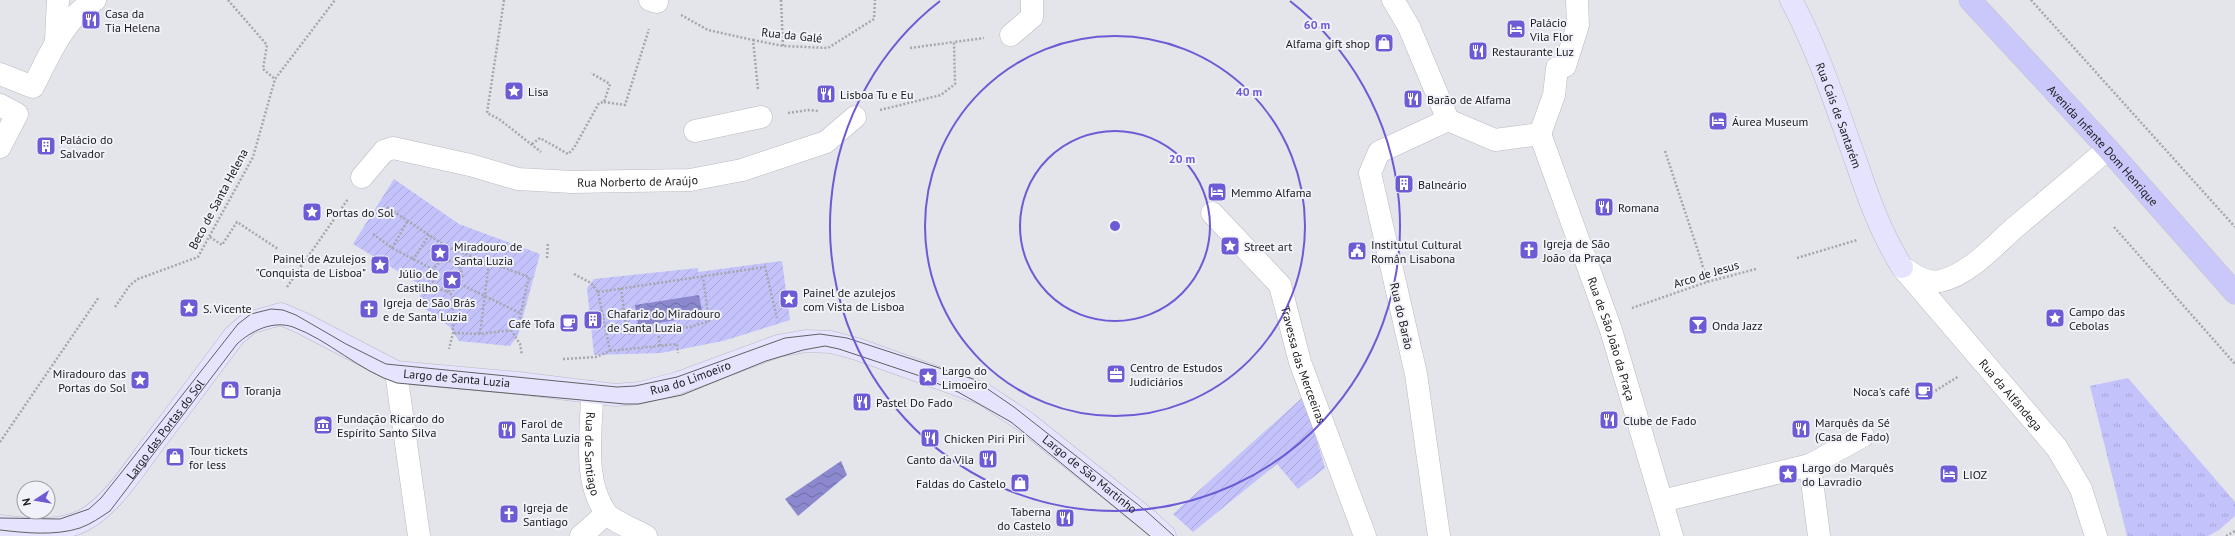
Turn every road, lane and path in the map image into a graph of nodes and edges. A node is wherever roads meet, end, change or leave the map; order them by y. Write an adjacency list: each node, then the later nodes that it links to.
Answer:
1 (58, 0): 16 (street)
2 (95, 0): 16 (street)
3 (228, 0): 23 (path)
4 (335, 0): 23 (path, Beco de Santa Helena)
5 (504, 0): 31 (path)
6 (781, 0): 19 (path)
7 (875, 0): 19 (path, Rua da Galé)
8 (1032, 0): 15 (street)
9 (1393, 0): 28 (street)
10 (1577, 0): 30 (street)
11 (1791, 0): 42 (street, Rua Cais de Santarém)
12 (1970, 0): 34 (main road, Avenida Infante Dom Henrique)
13 (2031, 0): 40 (path)
14 (654, 1): 17 (path, Rua da Galé); 24 (path)
15 (1010, 35): 18 (path)
16 (56, 40): 22 (street)
17 (753, 40): 19 (path, Rua da Galé); 26 (path)
18 (954, 42): 20 (path); 27 (path)
19 (783, 46)
20 (910, 48)
21 (592, 73): 24 (path)
22 (0, 74)
23 (275, 78): 45 (path, Beco de Santa Helena)
24 (604, 102): 31 (path)
25 (8, 110): 32 (street)
26 (761, 117): 27 (path); 29 (street)
27 (856, 117): 36 (street, Rua Norberto de Araújo)
28 (1448, 120): 30 (street); 102 (street, Rua do Barão)
29 (695, 131)
30 (1540, 134): 93 (street, Rua de São João da Praça)
31 (532, 144): 33 (path)
32 (0, 147)
33 (537, 148)
34 (2108, 149): 57 (street); 68 (main road, Avenida Infante Dom Henrique)
35 (1665, 151): 62 (path)
36 (362, 177): 56 (path)
37 (386, 207): 39 (path)
38 (1212, 213): 101 (street, Travessa das Merceeiras)
39 (407, 222): 44 (path); 48 (path)
40 (2235, 226)
41 (2114, 227): 84 (path)
42 (1882, 232): 51 (path); 57 (street)
43 (373, 234): 48 (path)
44 (429, 235): 47 (path); 52 (path)
45 (210, 237): 49 (path); 72 (path, Beco de Santa Helena)
46 (548, 242): 50 (path)
47 (447, 247): 53 (path); 54 (path)
48 (392, 248): 52 (path)
49 (278, 249)
50 (547, 258)
51 (1797, 258)
52 (413, 260): 59 (path)
53 (445, 261): 59 (path); 63 (path)
54 (489, 261): 69 (path); 73 (path)
55 (297, 262): 56 (path)
56 (303, 266): 65 (path)
57 (1902, 267): 105 (street, Rua da Alfândega)
58 (1756, 269): 62 (path, Arco de Jesus)
59 (434, 270): 66 (path)
60 (574, 274): 67 (path)
61 (703, 277): 64 (path); 75 (path); 77 (path)
62 (1707, 282): 71 (path, Arco de Jesus)
63 (459, 284): 66 (path); 69 (path)
64 (622, 288): 67 (path); 77 (path)
65 (284, 291)
66 (447, 291): 78 (path)
67 (598, 292): 82 (path)
68 (2235, 293)
69 (484, 295): 73 (path); 78 (path)
70 (99, 297): 91 (path)
71 (1662, 298)
72 (115, 307)
73 (520, 313): 76 (path)
74 (264, 319): 85 (street, Largo de Santa Luzia); 95 (street, Largo das Portas do Sol)
75 (778, 324)
76 (511, 330): 78 (path); 79 (path)
77 (658, 330): 81 (path)
78 (480, 334)
79 (520, 344)
80 (676, 344): 81 (path)
81 (660, 346): 82 (path)
82 (610, 351): 83 (path)
83 (565, 359)
84 (2235, 364)
85 (396, 372): 87 (street, Largo de Santa Luzia); 97 (street)
86 (1965, 373): 88 (path)
87 (592, 392): 89 (street, Rua do Limoeiro); 94 (street, Rua de Santiago)
88 (1932, 393)
89 (1013, 413): 100 (street, Largo de São Martinho)
90 (1863, 436): 92 (street)
91 (0, 442)
92 (1810, 465): 93 (street); 104 (street)
93 (1662, 501): 103 (street, Rua de São João da Praça)
94 (606, 514): 98 (street); 99 (street)
95 (0, 526)
96 (2235, 531): 106 (path)
97 (419, 536)
98 (581, 536)
99 (646, 536)
100 (1165, 536)
101 (1365, 536)
102 (1439, 536)
103 (1672, 536)
104 (1819, 536)
105 (2096, 536)
106 (2226, 536)

